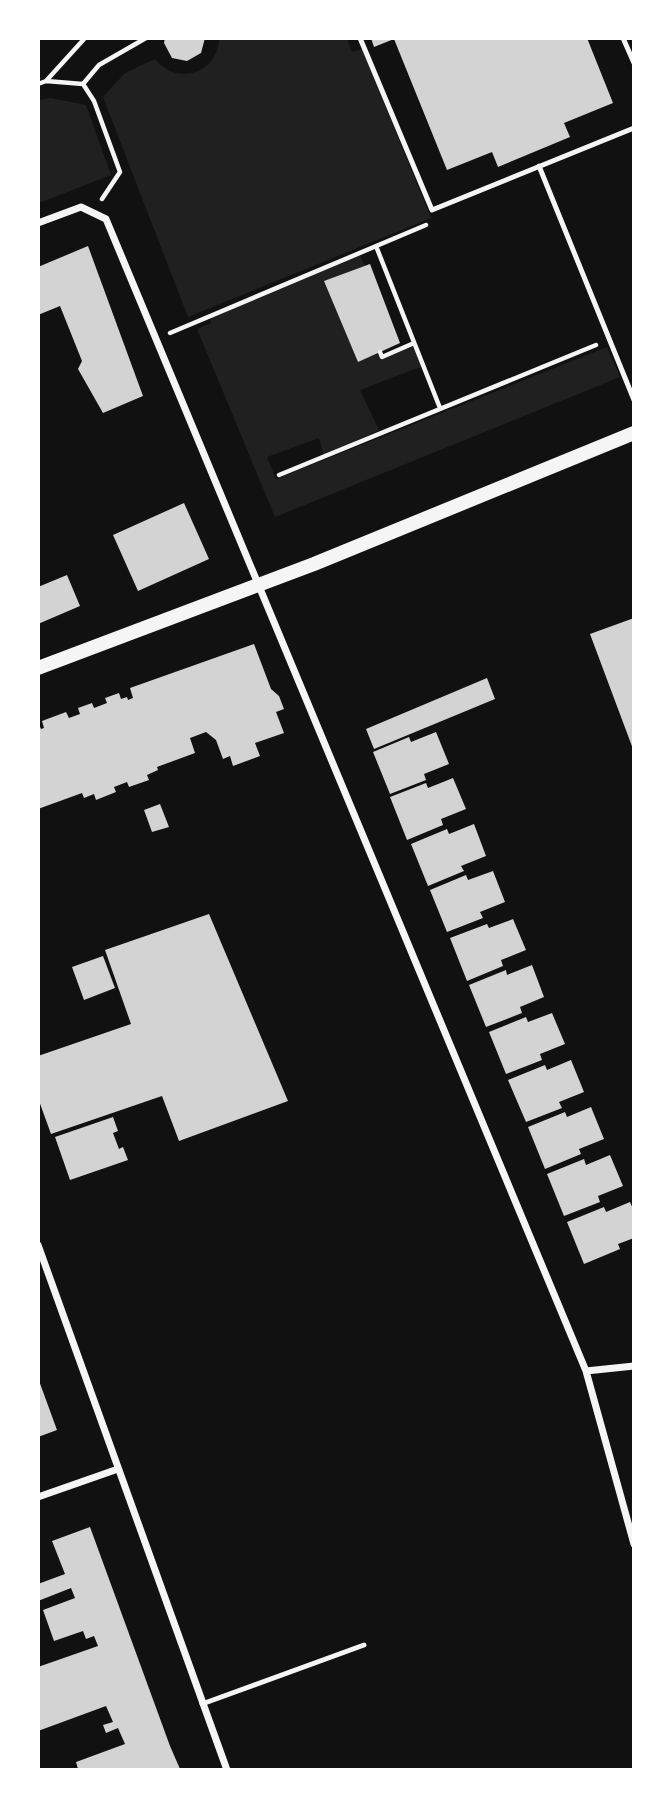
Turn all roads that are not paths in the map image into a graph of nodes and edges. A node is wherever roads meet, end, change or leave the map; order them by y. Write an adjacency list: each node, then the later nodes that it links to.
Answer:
1 (359, 38): 5 (lane)
2 (623, 38): 3 (lane)
3 (634, 63)
4 (634, 128): 5 (lane)
5 (539, 166): 7 (lane)
6 (38, 223): 9 (street)
7 (634, 400)
8 (634, 433): 9 (main road)
9 (256, 585): 10 (main road); 13 (street)
10 (38, 668)
11 (38, 1245): 14 (street)
12 (634, 1366): 13 (street)
13 (586, 1371): 16 (street)
14 (118, 1469): 15 (street); 18 (street)
15 (38, 1497)
16 (634, 1544)
17 (364, 1645): 18 (lane)
18 (202, 1704): 19 (street)
19 (227, 1769)

